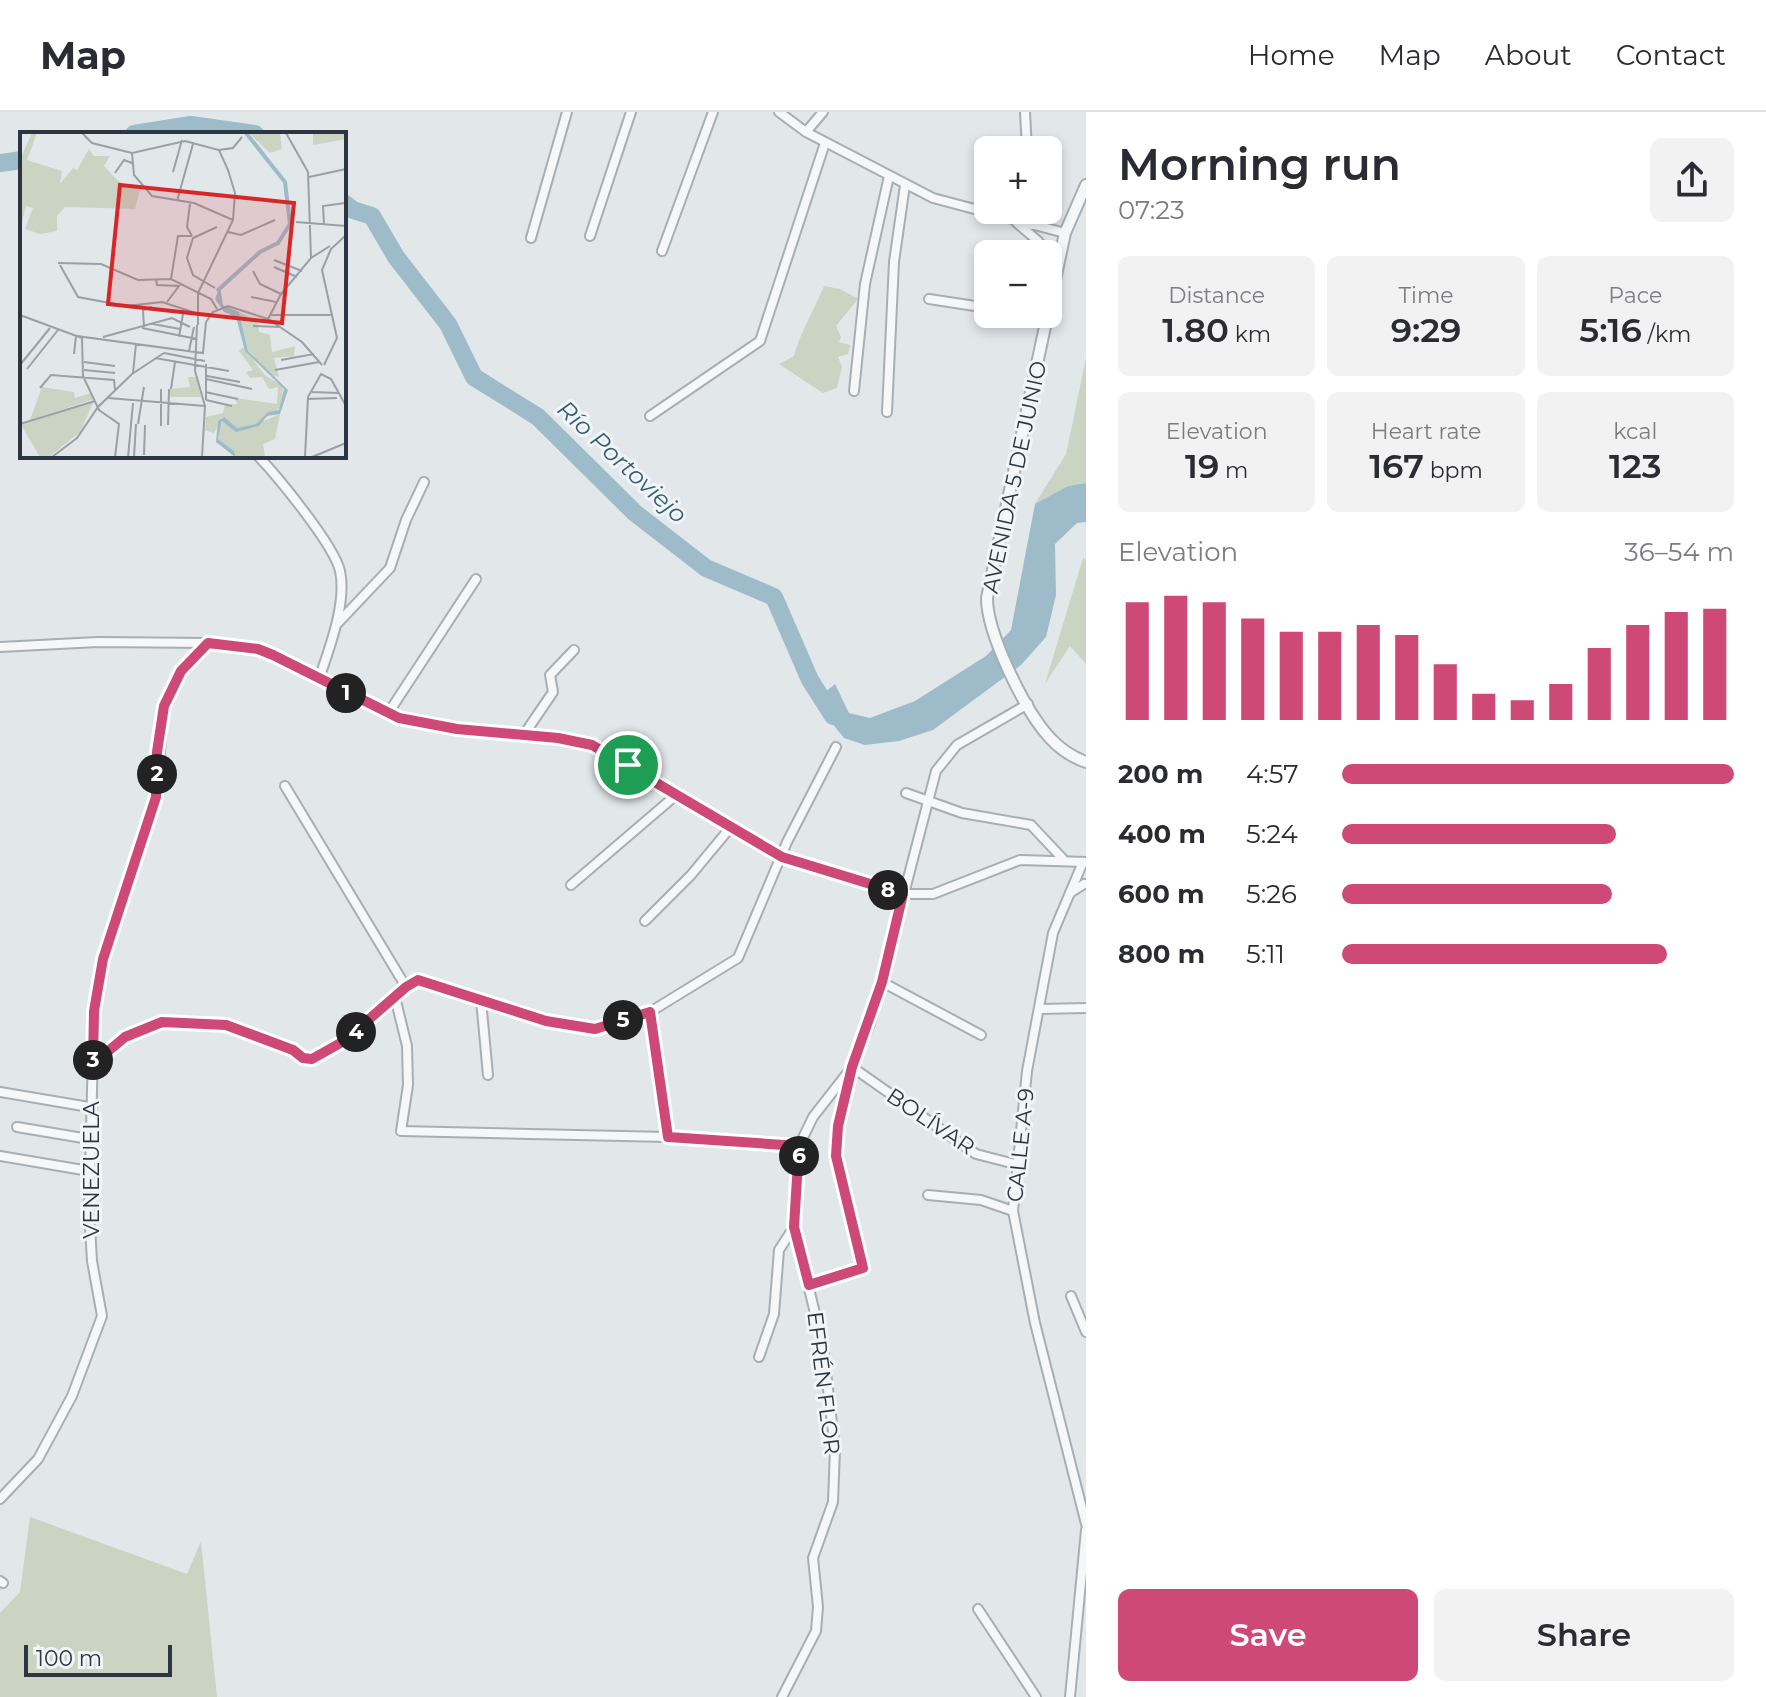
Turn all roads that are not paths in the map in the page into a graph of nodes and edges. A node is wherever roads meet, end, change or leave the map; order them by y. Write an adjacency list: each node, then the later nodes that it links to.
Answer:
1 (567, 112): 19 (street)
2 (631, 112): 18 (street)
3 (713, 112): 22 (street)
4 (779, 112): 7 (street)
5 (823, 112): 7 (street)
6 (1025, 112): 8 (street)
7 (806, 132): 9 (street)
8 (1026, 136)
9 (825, 143): 10 (street); 28 (street)
10 (889, 176): 11 (street); 26 (street)
11 (905, 185): 13 (street); 27 (street)
12 (1086, 185): 17 (street, AVENIDA 5 DE JUNIO)
13 (974, 211)
14 (1018, 224): 20 (street)
15 (1028, 224): 16 (street)
16 (1032, 225): 17 (street)
17 (1065, 233): 21 (street, AVENIDA 5 DE JUNIO)
18 (590, 236)
19 (531, 238)
20 (1037, 240)
21 (1062, 246)
22 (662, 251)
23 (929, 299): 24 (street)
24 (974, 306)
25 (1046, 328): 37 (street, AVENIDA 5 DE JUNIO)
26 (854, 391)
27 (887, 412)
28 (650, 416)
29 (260, 458): 32 (street)
30 (424, 482): 32 (street)
31 (476, 579): 38 (street)
32 (337, 624): 36 (street)
33 (208, 643): 34 (street); 36 (street); 64 (street, VENEZUELA)
34 (0, 647)
35 (574, 650): 39 (street)
36 (319, 679): 38 (street)
37 (1026, 700): 41 (street, AVENIDA 5 DE JUNIO); 45 (street, EFRÉN FLOR)
38 (389, 712): 39 (street)
39 (523, 736): 44 (street)
40 (836, 747): 47 (street)
41 (1086, 762)
42 (285, 786): 57 (street)
43 (906, 793): 45 (street)
44 (675, 796): 46 (street); 51 (street)
45 (927, 802): 48 (street); 53 (street, EFRÉN FLOR)
46 (730, 828): 47 (street); 55 (street)
47 (782, 857): 53 (street); 62 (street)
48 (1063, 859): 49 (street); 53 (street)
49 (1084, 862): 50 (street, CALLE A-9)
50 (1078, 875): 52 (street); 54 (street, CALLE A-9)
51 (571, 885)
52 (1085, 885): 54 (street)
53 (903, 894): 56 (street, EFRÉN FLOR)
54 (1070, 894): 61 (street, CALLE A-9)
55 (645, 921)
56 (882, 982): 63 (street); 65 (street, EFRÉN FLOR)
57 (406, 987): 58 (street); 59 (street)
58 (395, 997): 64 (street); 70 (street)
59 (481, 1000): 62 (street); 66 (street)
60 (1086, 1008): 61 (street)
61 (1040, 1009): 74 (street, CALLE A-9)
62 (650, 1012): 70 (street)
63 (981, 1035)
64 (93, 1064): 68 (street, VENEZUELA)
65 (852, 1067): 72 (street, EFRÉN FLOR); 74 (street, BOLÍVAR); 79 (street)
66 (488, 1075)
67 (0, 1092): 68 (street)
68 (89, 1107): 71 (street, VENEZUELA)
69 (17, 1127): 71 (street)
70 (668, 1137): 72 (street)
71 (89, 1139): 75 (street, VENEZUELA)
72 (799, 1146): 78 (street, EFRÉN FLOR)
73 (0, 1156): 75 (street)
74 (1015, 1164): 77 (street, CALLE A-9)
75 (89, 1171): 83 (street, VENEZUELA)
76 (928, 1195): 77 (street)
77 (1013, 1211): 84 (street, CALLE A-9)
78 (794, 1227): 79 (street, EFRÉN FLOR); 82 (street)
79 (809, 1285): 87 (street, EFRÉN FLOR)
80 (1071, 1296): 81 (street)
81 (1086, 1332)
82 (759, 1357)
83 (0, 1499)
84 (1086, 1524)
85 (1086, 1530): 89 (street)
86 (978, 1609): 88 (street)
87 (782, 1697)
88 (1036, 1697)
89 (1070, 1697)

